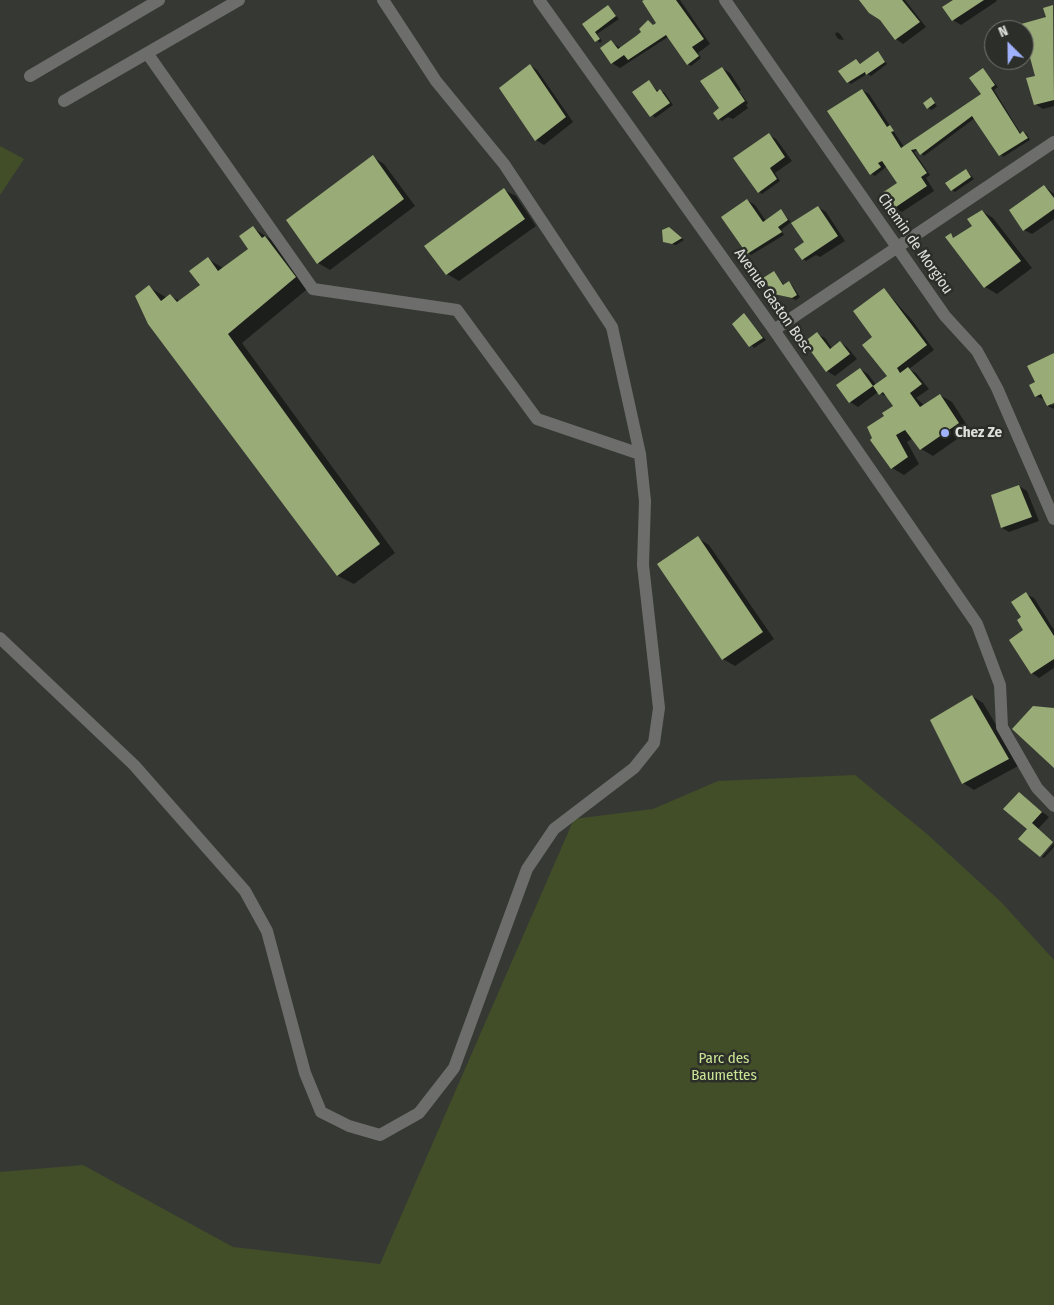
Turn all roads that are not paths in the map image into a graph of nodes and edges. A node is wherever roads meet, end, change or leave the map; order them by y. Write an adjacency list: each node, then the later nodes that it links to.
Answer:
1 (159, 0): 7 (street)
2 (239, 0): 6 (street)
3 (383, 0): 12 (street)
4 (539, 0): 11 (street, Avenue Gaston Bosc)
5 (725, 0): 10 (street, Chemin de Morgiou)
6 (147, 53): 8 (street); 12 (street)
7 (30, 76)
8 (64, 101)
9 (1054, 142): 10 (street)
10 (897, 247): 11 (street); 13 (street, Chemin de Morgiou)
11 (774, 330): 15 (street, Avenue Gaston Bosc)
12 (640, 454): 14 (street)
13 (1054, 519)
14 (0, 638)
15 (1054, 806)

